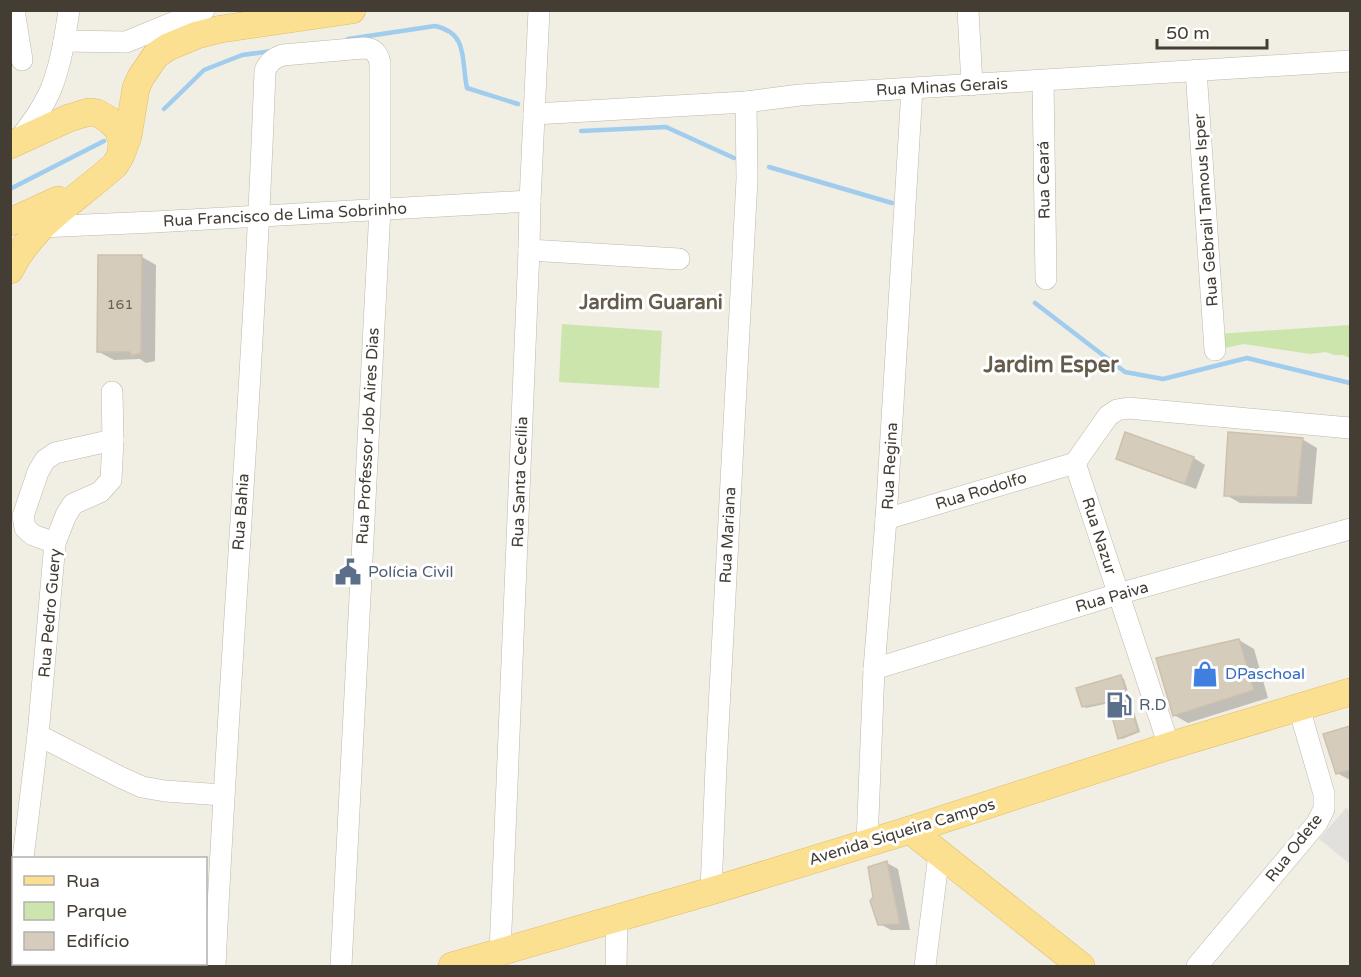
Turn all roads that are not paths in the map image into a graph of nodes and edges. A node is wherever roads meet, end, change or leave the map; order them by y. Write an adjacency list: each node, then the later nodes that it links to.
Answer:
1 (14, 10): 9 (street)
2 (69, 10): 7 (street)
3 (204, 10): 7 (street)
4 (352, 10): 18 (main road)
5 (539, 10): 16 (street, Rua Santa Cecília)
6 (968, 10): 13 (street)
7 (64, 41): 17 (street)
8 (374, 51): 21 (street, Rua Professor Job Aires Dias); 22 (street, Rua Bahia)
9 (22, 60)
10 (1350, 61): 11 (street, Rua Minas Gerais)
11 (1196, 70): 12 (street, Rua Minas Gerais); 29 (street, Rua Gebrail Tamous Isper)
12 (1042, 81): 13 (street, Rua Minas Gerais); 28 (street, Rua Ceará)
13 (972, 85): 14 (street, Rua Minas Gerais)
14 (912, 89): 15 (street, Rua Minas Gerais); 34 (street, Rua Regina)
15 (746, 102): 16 (street, Rua Minas Gerais); 48 (street, Rua Mariana)
16 (534, 114): 20 (street, Rua Santa Cecília)
17 (14, 143): 18 (main road)
18 (121, 155): 19 (main road)
19 (91, 184): 23 (main road); 24 (main road)
20 (530, 201): 21 (street, Rua Francisco de Lima Sobrinho); 25 (street, Rua Santa Cecília)
21 (380, 209): 22 (street, Rua Francisco de Lima Sobrinho); 52 (street, Rua Professor Job Aires Dias)
22 (260, 216): 24 (street, Rua Francisco de Lima Sobrinho); 43 (street, Rua Bahia)
23 (10, 222)
24 (40, 227): 27 (main road)
25 (529, 250): 26 (street); 50 (street, Rua Santa Cecília)
26 (679, 259)
27 (10, 270)
28 (1046, 279)
29 (1215, 350)
30 (112, 392): 32 (street, Rua Pedro Guery)
31 (1350, 428): 33 (street)
32 (113, 440): 36 (street, Rua Pedro Guery); 36 (street)
33 (1075, 463): 34 (street, Rua Rodolfo); 37 (street, Rua Nazur)
34 (886, 519): 38 (street, Rua Regina)
35 (1350, 530): 37 (street, Rua Paiva)
36 (55, 543): 41 (street, Rua Pedro Guery)
37 (1118, 594): 38 (street, Rua Paiva); 42 (street, Rua Nazur)
38 (874, 669): 45 (street, Rua Regina)
39 (1350, 692): 40 (main road, Avenida Siqueira Campos)
40 (1299, 708): 42 (main road, Avenida Siqueira Campos); 57 (street, Rua Odete)
41 (38, 735): 43 (street); 47 (street, Rua Pedro Guery)
42 (1169, 746): 44 (main road, Avenida Siqueira Campos)
43 (223, 795): 51 (street, Rua Bahia)
44 (910, 830): 45 (main road, Avenida Siqueira Campos); 46 (main road)
45 (867, 843): 48 (main road, Avenida Siqueira Campos)
46 (939, 854): 55 (street); 56 (main road)
47 (23, 857)
48 (711, 891): 49 (main road, Avenida Siqueira Campos)
49 (617, 918): 50 (main road, Avenida Siqueira Campos); 54 (street)
50 (500, 953): 53 (main road, Avenida Siqueira Campos)
51 (215, 966)
52 (341, 966)
53 (452, 966)
54 (616, 966)
55 (925, 966)
56 (1081, 966)
57 (1197, 966)

